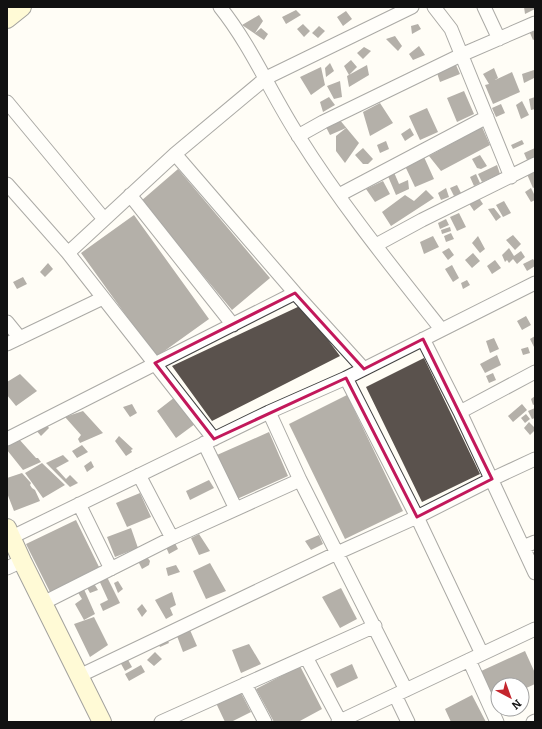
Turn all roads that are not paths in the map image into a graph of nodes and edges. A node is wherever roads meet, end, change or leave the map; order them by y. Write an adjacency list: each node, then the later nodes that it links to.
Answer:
1 (22, 7): 6 (street)
2 (412, 7): 10 (street)
3 (434, 7): 9 (street)
4 (484, 7): 8 (street)
5 (225, 8): 10 (street)
6 (7, 19)
7 (535, 23): 8 (street)
8 (498, 39): 9 (street)
9 (461, 55): 12 (street); 13 (street)
10 (266, 78): 13 (street); 14 (street)
11 (7, 103): 20 (street)
12 (487, 117): 16 (street); 19 (street)
13 (298, 136): 19 (street)
14 (175, 154): 18 (street); 24 (street)
15 (535, 164): 16 (street)
16 (511, 177): 21 (street)
17 (7, 184): 22 (street)
18 (130, 195): 20 (street); 27 (street)
19 (339, 195): 21 (street)
20 (104, 219): 22 (street)
21 (376, 245): 28 (street)
22 (68, 253): 25 (street)
23 (535, 283): 28 (street)
24 (295, 293): 27 (street); 33 (street)
25 (103, 298): 29 (street); 32 (street)
26 (7, 322): 29 (street)
27 (233, 324): 32 (street)
28 (441, 329): 30 (street)
29 (20, 338): 31 (street)
30 (423, 339): 33 (street); 37 (street)
31 (7, 344)
32 (155, 364): 38 (street); 39 (street)
33 (364, 369): 35 (street)
34 (535, 372): 37 (street)
35 (346, 378): 36 (street); 46 (street)
36 (269, 412): 39 (street); 43 (street)
37 (460, 412): 42 (street)
38 (7, 439)
39 (209, 441): 41 (street); 45 (street)
40 (535, 459): 42 (street)
41 (139, 475): 44 (street); 48 (street)
42 (492, 479): 46 (street); 49 (street)
43 (300, 480): 45 (street); 50 (street)
44 (79, 504): 47 (street); 52 (street)
45 (236, 509): 48 (street)
46 (417, 517): 50 (street); 57 (street)
47 (9, 533): 51 (street)
48 (172, 538): 52 (street)
49 (529, 544): 53 (street)
50 (337, 553): 55 (street); 60 (street)
51 (14, 564): 54 (street)
52 (111, 569): 54 (street)
53 (535, 573)
54 (43, 603): 60 (street)
55 (375, 626): 58 (street); 62 (street)
56 (535, 629): 57 (street)
57 (482, 654): 59 (street)
58 (306, 657): 61 (street); 66 (street)
59 (469, 660): 62 (street); 68 (street)
60 (78, 676): 63 (street)
61 (245, 684): 64 (street); 65 (street)
62 (401, 692): 66 (street); 67 (street)
63 (102, 722)
64 (161, 722)
65 (265, 722)
66 (339, 722)
67 (408, 722)
68 (497, 722)

